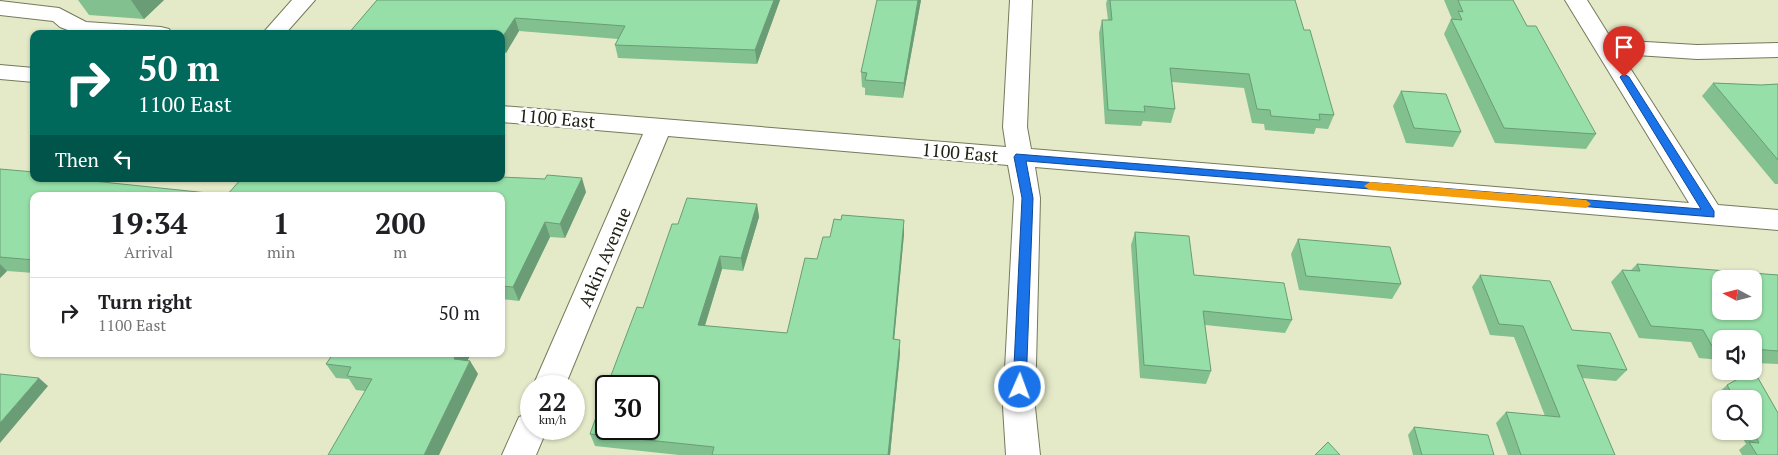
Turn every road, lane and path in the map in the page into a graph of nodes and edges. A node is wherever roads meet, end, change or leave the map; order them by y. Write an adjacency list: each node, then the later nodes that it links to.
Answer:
1 (304, 0): 6 (street)
2 (1021, 0): 13 (street)
3 (1576, 0): 7 (street)
4 (0, 8): 5 (street)
5 (108, 30)
6 (277, 30)
7 (1605, 46): 8 (street); 14 (street)
8 (1778, 50)
9 (0, 72): 10 (street)
10 (30, 75)
11 (505, 114): 12 (street, 1100 East)
12 (659, 127): 13 (street, 1100 East); 16 (street, Atkin Avenue)
13 (1020, 157): 14 (street, 1100 East); 19 (street)
14 (1710, 214): 15 (street, 1100 East)
15 (1778, 220)
16 (554, 375)
17 (526, 440): 18 (street)
18 (520, 455)
19 (1023, 455)

